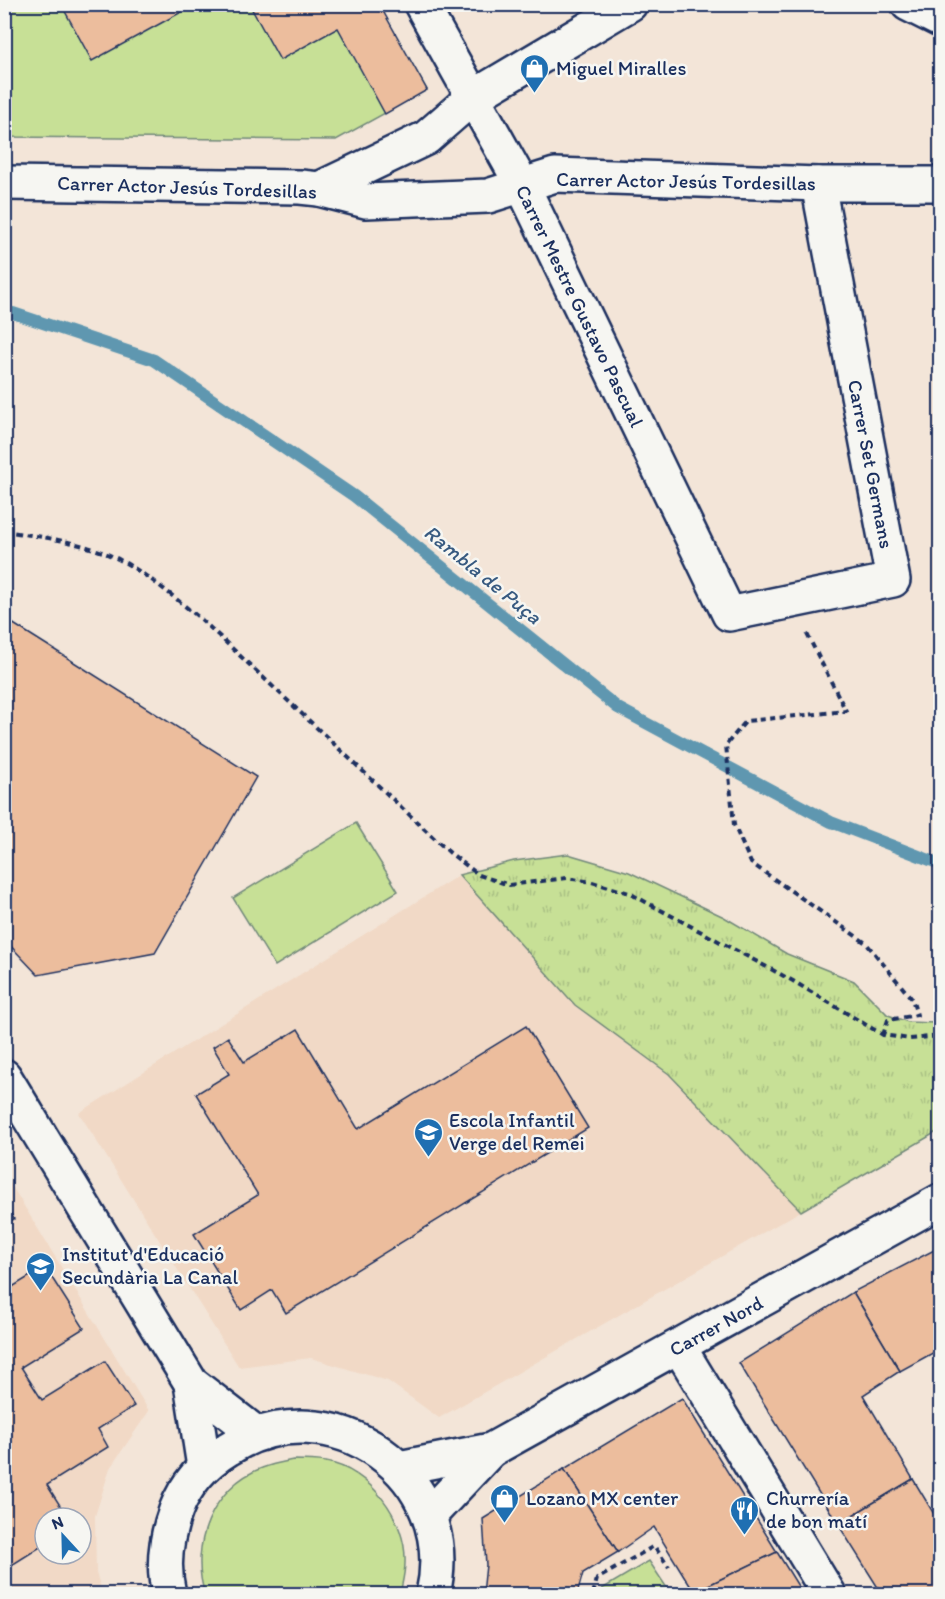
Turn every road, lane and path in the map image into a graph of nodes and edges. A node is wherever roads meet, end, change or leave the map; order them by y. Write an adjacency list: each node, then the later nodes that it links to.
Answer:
1 (421, 4): 5 (street, Carrer Mestre Gustavo Pascual)
2 (630, 4): 5 (street)
3 (908, 4): 4 (street)
4 (940, 20)
5 (473, 97): 9 (street, Carrer Mestre Gustavo Pascual); 10 (street)
6 (4, 183): 10 (street, Carrer Actor Jesús Tordesillas)
7 (818, 184): 8 (street, Carrer Actor Jesús Tordesillas); 9 (street, Carrer Actor Jesús Tordesillas); 12 (street, Carrer Set Germans)
8 (940, 184)
9 (522, 185): 10 (street, Carrer Actor Jesús Tordesillas); 13 (street, Carrer Mestre Gustavo Pascual)
10 (319, 189)
11 (4, 531): 14 (path)
12 (790, 601): 13 (street, Carrer Set Germans); 14 (path)
13 (729, 614)
14 (883, 1035): 15 (path)
15 (940, 1036)
16 (4, 1076): 19 (street)
17 (940, 1201): 18 (street, Carrer Nord)
18 (679, 1347): 21 (street, Carrer Nord); 29 (street)
19 (191, 1383): 20 (street); 22 (street)
20 (257, 1434): 22 (street); 23 (street)
21 (491, 1450): 23 (street, Carrer Nord); 24 (street, Carrer Nord)
22 (204, 1467): 26 (street)
23 (399, 1468): 24 (street)
24 (429, 1516): 27 (street)
25 (669, 1567): 28 (path)
26 (168, 1593)
27 (433, 1594)
28 (593, 1594)
29 (829, 1594)

